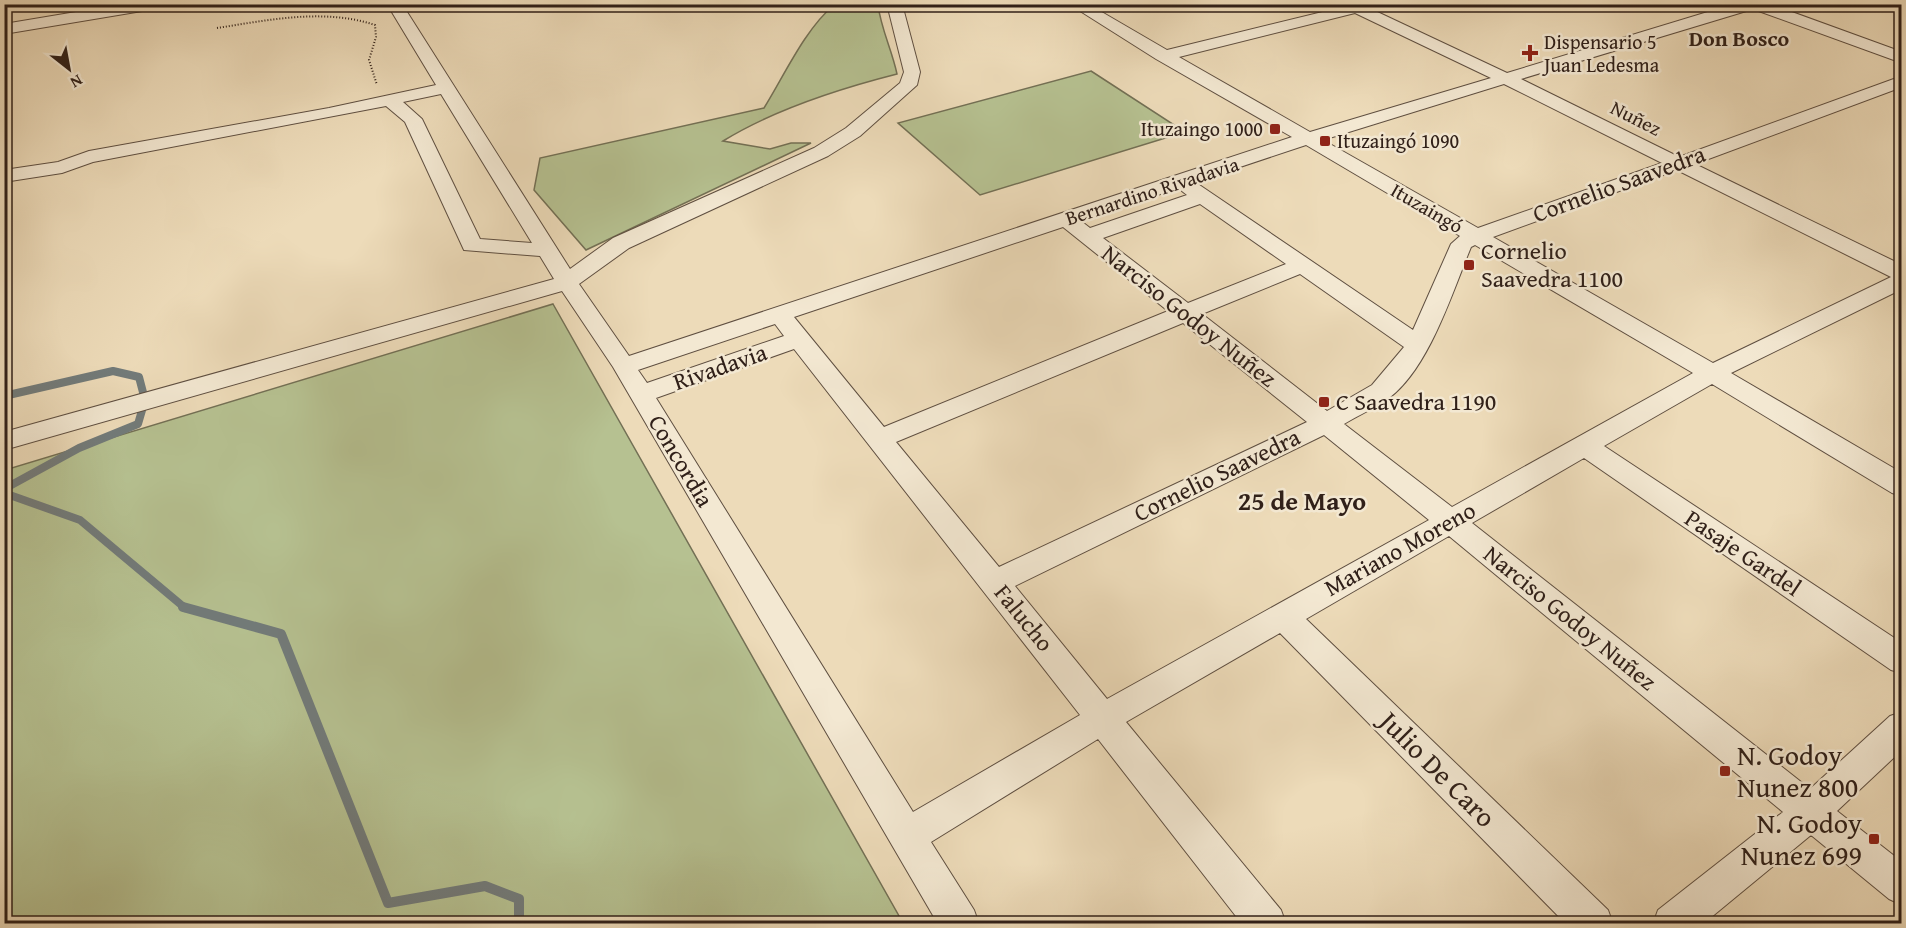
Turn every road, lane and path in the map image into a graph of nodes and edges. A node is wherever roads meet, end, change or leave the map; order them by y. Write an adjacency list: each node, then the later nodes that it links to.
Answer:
1 (154, 4): 8 (street)
2 (394, 4): 13 (street, Concordia)
3 (894, 4): 27 (street)
4 (1076, 4): 9 (street, Ituzaingó)
5 (1753, 4): 10 (street); 11 (street, Bernardino Rivadavia)
6 (1358, 6): 9 (street); 11 (street, Nuñez)
7 (217, 28): 14 (path)
8 (4, 29)
9 (1162, 56): 15 (street, Ituzaingó)
10 (1902, 58)
11 (1507, 79): 15 (street, Bernardino Rivadavia); 16 (street, Nuñez)
12 (1902, 81): 16 (street, Cornelio Saavedra)
13 (445, 88): 14 (street); 23 (street, Concordia)
14 (389, 100): 17 (street); 23 (street)
15 (1309, 138): 18 (street, Bernardino Rivadavia); 22 (street, Ituzaingó)
16 (1677, 164): 22 (street, Cornelio Saavedra); 25 (street, Nuñez)
17 (4, 176)
18 (1180, 181): 19 (street); 20 (street, Bernardino Rivadavia)
19 (1202, 196): 21 (street); 24 (street)
20 (1066, 219): 21 (street, Narciso Godoy Nuñez); 29 (street, Bernardino Rivadavia)
21 (1087, 236): 28 (street, Narciso Godoy Nuñez)
22 (1475, 236): 31 (street, Cornelio Saavedra); 33 (street, Ituzaingó)
23 (547, 250): 27 (street, Concordia)
24 (1302, 265): 28 (street); 31 (street)
25 (1902, 274)
26 (1902, 280): 33 (street, Mariano Moreno)
27 (567, 282): 32 (street, Concordia); 37 (street)
28 (1185, 313): 35 (street, Narciso Godoy Nuñez); 36 (street)
29 (779, 314): 30 (street, Falucho); 32 (street, Bernardino Rivadavia)
30 (799, 339): 34 (street, Rivadavia); 36 (street, Falucho)
31 (1418, 345): 35 (street, Cornelio Saavedra)
32 (624, 366): 34 (street, Concordia)
33 (1712, 373): 38 (street, Mariano Moreno); 39 (street, Ituzaingó)
34 (641, 394): 47 (street, Concordia)
35 (1325, 424): 40 (street, Narciso Godoy Nuñez); 41 (street, Cornelio Saavedra)
36 (878, 439): 41 (street, Falucho)
37 (4, 441)
38 (1585, 446): 40 (street, Mariano Moreno); 43 (street, Pasaje Gardel)
39 (1902, 486)
40 (1450, 521): 42 (street, Mariano Moreno); 46 (street, Narciso Godoy Nuñez)
41 (995, 582): 44 (street, Falucho)
42 (1282, 615): 44 (street, Mariano Moreno); 51 (street, Julio De Caro)
43 (1902, 660)
44 (1104, 718): 47 (street, Mariano Moreno); 50 (street, Falucho)
45 (1902, 727): 46 (street)
46 (1811, 812): 48 (street, Narciso Godoy Nuñez); 52 (street)
47 (907, 836): 49 (street, Concordia)
48 (1902, 886)
49 (960, 924)
50 (1267, 924)
51 (1594, 924)
52 (1672, 924)

